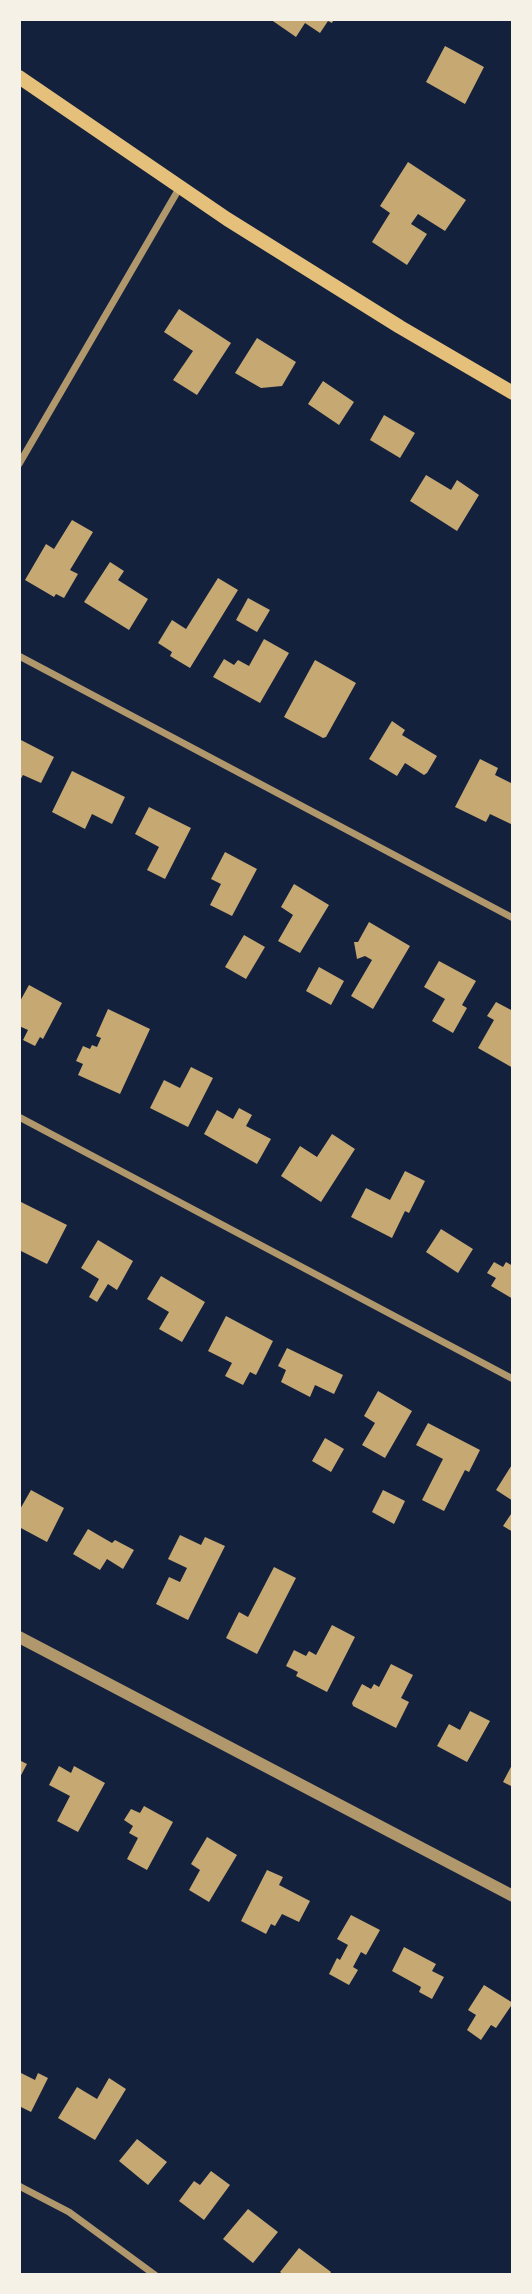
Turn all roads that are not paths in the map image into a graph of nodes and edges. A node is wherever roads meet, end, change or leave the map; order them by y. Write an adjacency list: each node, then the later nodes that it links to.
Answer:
1 (19, 77): 2 (main road)
2 (180, 187): 3 (main road); 4 (street)
3 (513, 393)
4 (19, 464)
5 (19, 656): 6 (street)
6 (513, 918)
7 (19, 1117): 8 (street)
8 (513, 1379)
9 (19, 1637): 10 (street)
10 (513, 1896)
11 (19, 2186): 12 (street)
12 (155, 2275)

